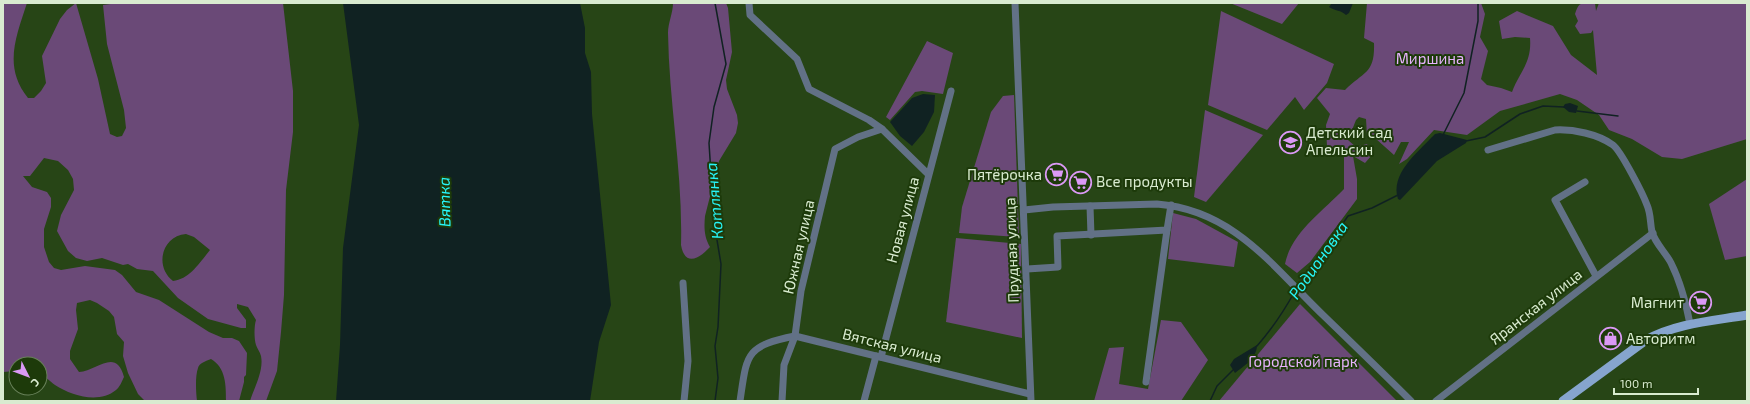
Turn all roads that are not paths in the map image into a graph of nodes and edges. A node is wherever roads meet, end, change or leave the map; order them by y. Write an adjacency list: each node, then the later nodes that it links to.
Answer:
1 (749, 3): 4 (street)
2 (1015, 3): 10 (street, Прудная улица)
3 (951, 91): 6 (street, Новая улица)
4 (882, 130): 6 (street); 19 (street, Южная улица)
5 (1488, 150): 12 (street)
6 (928, 174): 20 (street, Новая улица)
7 (1585, 182): 15 (street)
8 (1171, 205): 9 (street); 11 (street); 27 (street)
9 (1090, 206): 10 (street); 13 (street)
10 (1024, 210): 14 (street, Прудная улица)
11 (1167, 230): 13 (street); 21 (street)
12 (1652, 233): 15 (street, Яранская улица); 18 (street)
13 (1090, 234): 14 (street)
14 (1027, 269): 22 (street, Прудная улица)
15 (1596, 276): 28 (street, Яранская улица)
16 (683, 283): 23 (street)
17 (1747, 316): 18 (main road)
18 (1690, 324): 29 (main road)
19 (795, 336): 20 (street, Вятская улица); 24 (street, Вятская улица); 25 (street, Южная улица)
20 (879, 357): 22 (street, Вятская улица); 26 (street, Новая улица)
21 (1146, 382)
22 (1031, 397)
23 (684, 401)
24 (740, 401)
25 (782, 401)
26 (864, 401)
27 (1411, 401)
28 (1436, 401)
29 (1563, 401)

